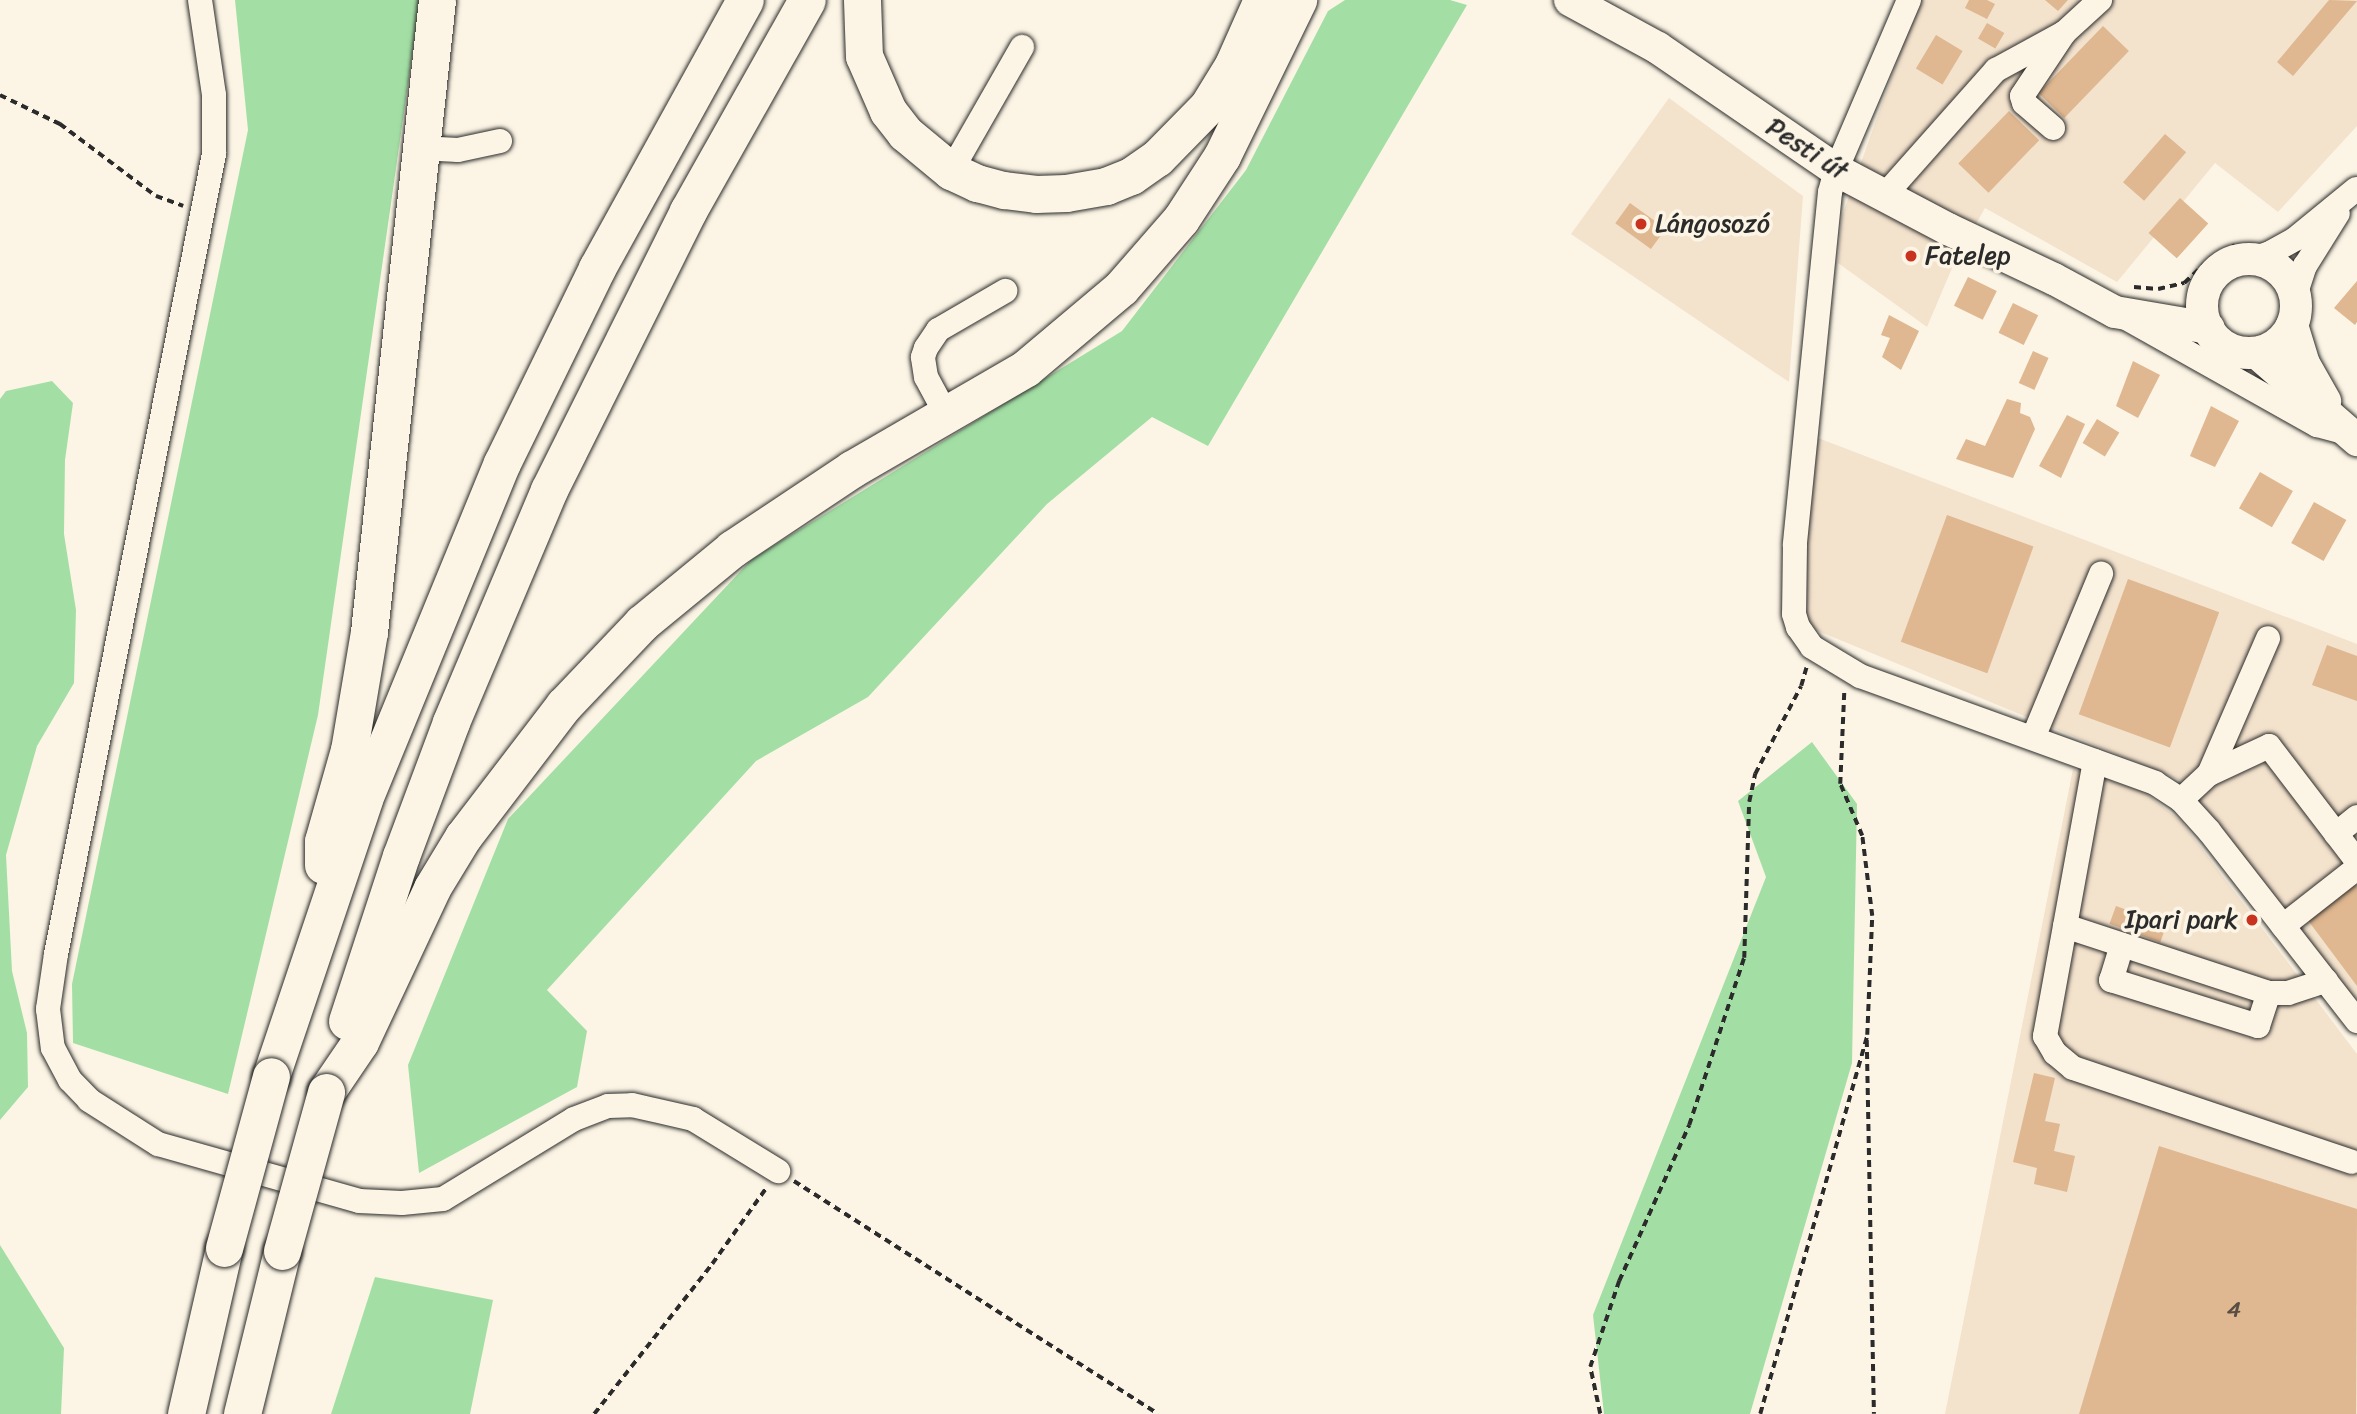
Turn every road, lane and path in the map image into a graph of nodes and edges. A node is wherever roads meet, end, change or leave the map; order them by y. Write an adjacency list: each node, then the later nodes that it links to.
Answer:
1 (200, 0): 21 (street)
2 (437, 0): 16 (highway)
3 (745, 0): 43 (highway)
4 (807, 0): 51 (highway)
5 (862, 0): 18 (highway)
6 (1262, 0): 18 (highway)
7 (1298, 0): 29 (highway)
8 (1570, 0): 17 (main road, Pesti út)
9 (1909, 0): 17 (street)
10 (2100, 0): 11 (street)
11 (2064, 33): 14 (street); 20 (street)
12 (1022, 47): 18 (street)
13 (0, 95): 21 (path)
14 (2053, 128)
15 (500, 141): 16 (street)
16 (419, 148): 43 (highway)
17 (1836, 170): 20 (main road, Pesti út); 33 (street)
18 (951, 171)
19 (2356, 188): 22 (street); 26 (street)
20 (1884, 196): 25 (main road, Pesti út)
21 (200, 212): 53 (street)
22 (2249, 250): 24 (main road); 25 (path); 26 (main road)
23 (1005, 291): 29 (street)
24 (2205, 291): 25 (main road, Pesti út); 27 (main road)
25 (2113, 304): 27 (main road, Pesti út); 30 (street)
26 (2294, 310): 28 (main road); 30 (main road)
27 (2209, 328): 28 (main road)
28 (2257, 352): 30 (main road)
29 (947, 416): 51 (highway)
30 (2353, 437)
31 (2101, 574): 35 (street)
32 (2268, 638): 37 (street)
33 (1812, 648): 34 (street); 58 (path)
34 (1846, 670): 35 (street); 50 (path)
35 (2033, 738): 36 (street)
36 (2095, 761): 38 (street); 44 (street)
37 (2209, 774): 38 (street); 40 (street)
38 (2181, 800): 45 (street)
39 (2357, 817): 40 (street)
40 (2336, 834): 41 (street)
41 (2357, 861)
42 (2357, 868): 45 (street)
43 (324, 914): 54 (highway, bridge)
44 (2065, 926): 46 (street); 52 (street)
45 (2283, 926): 47 (street)
46 (2122, 945): 48 (street); 48 (street)
47 (2326, 981): 48 (street); 49 (street)
48 (2269, 993)
49 (2357, 1021)
50 (1867, 1035): 59 (path); 60 (path)
51 (326, 1092): 55 (highway, bridge)
52 (2352, 1162)
53 (778, 1171): 56 (path); 57 (path)
54 (186, 1414)
55 (242, 1414)
56 (594, 1414)
57 (1158, 1414)
58 (1600, 1414)
59 (1760, 1414)
60 (1874, 1414)

